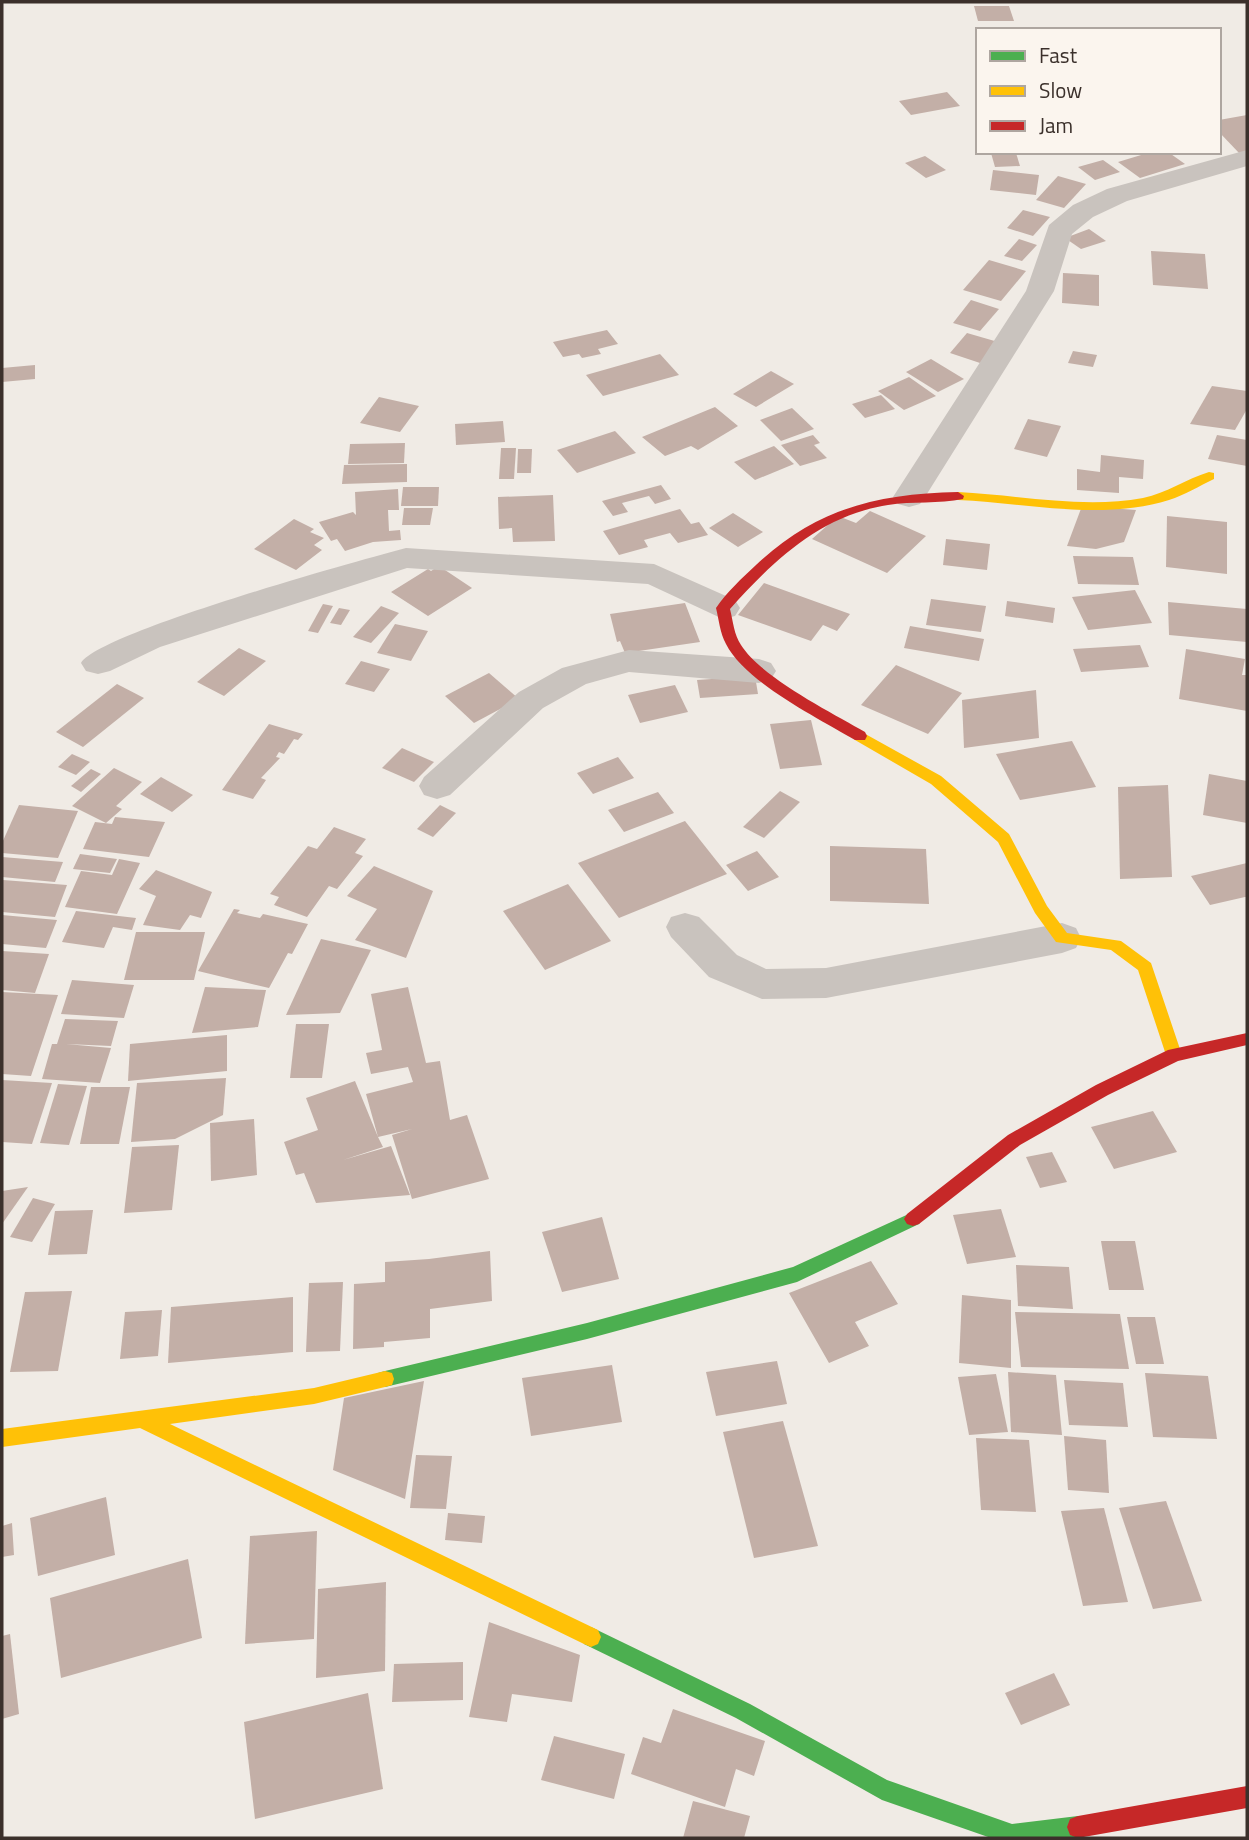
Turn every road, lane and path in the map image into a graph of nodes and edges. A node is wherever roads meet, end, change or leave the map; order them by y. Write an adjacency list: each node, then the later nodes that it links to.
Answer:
1 (1247, 158): 3 (street)
2 (1209, 476): 3 (street)
3 (909, 497): 4 (street)
4 (723, 608): 5 (street); 6 (street)
5 (98, 663)
6 (759, 671): 7 (street); 9 (street)
7 (437, 786)
8 (685, 927): 9 (street)
9 (1062, 938): 11 (street)
10 (1247, 1039): 11 (street)
11 (1174, 1055): 12 (street)
12 (139, 1418): 13 (street); 14 (street)
13 (2, 1438)
14 (1247, 1797)

